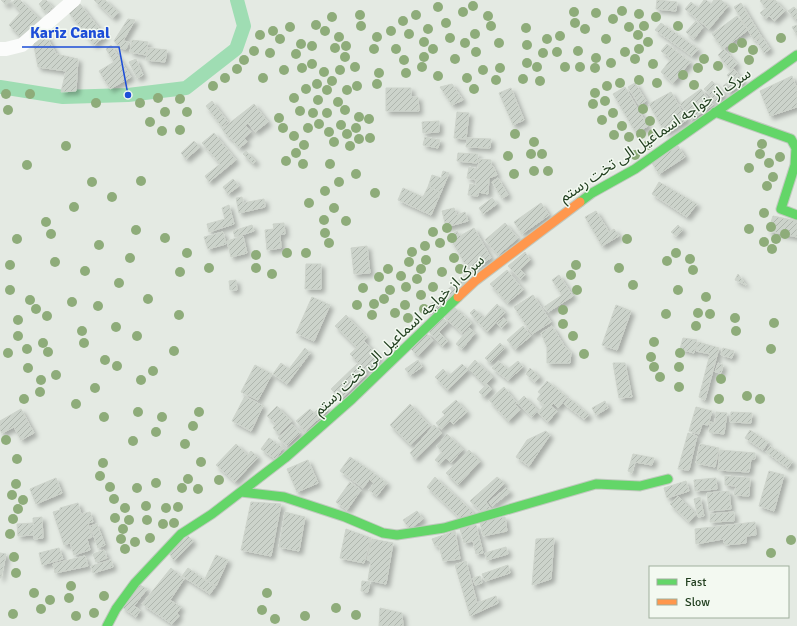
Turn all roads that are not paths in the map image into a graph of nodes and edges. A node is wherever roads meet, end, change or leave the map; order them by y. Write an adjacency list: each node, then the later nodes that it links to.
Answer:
1 (74, 0): 2 (street)
2 (0, 49)
3 (797, 55): 4 (street, سرک از خواجه اسماعیل الی تخت رستم)
4 (715, 112): 5 (street); 7 (street, سرک از خواجه اسماعیل الی تخت رستم)
5 (797, 216)
6 (668, 479): 7 (street)
7 (241, 492): 8 (street, سرک از خواجه اسماعیل الی تخت رستم)
8 (107, 626)

